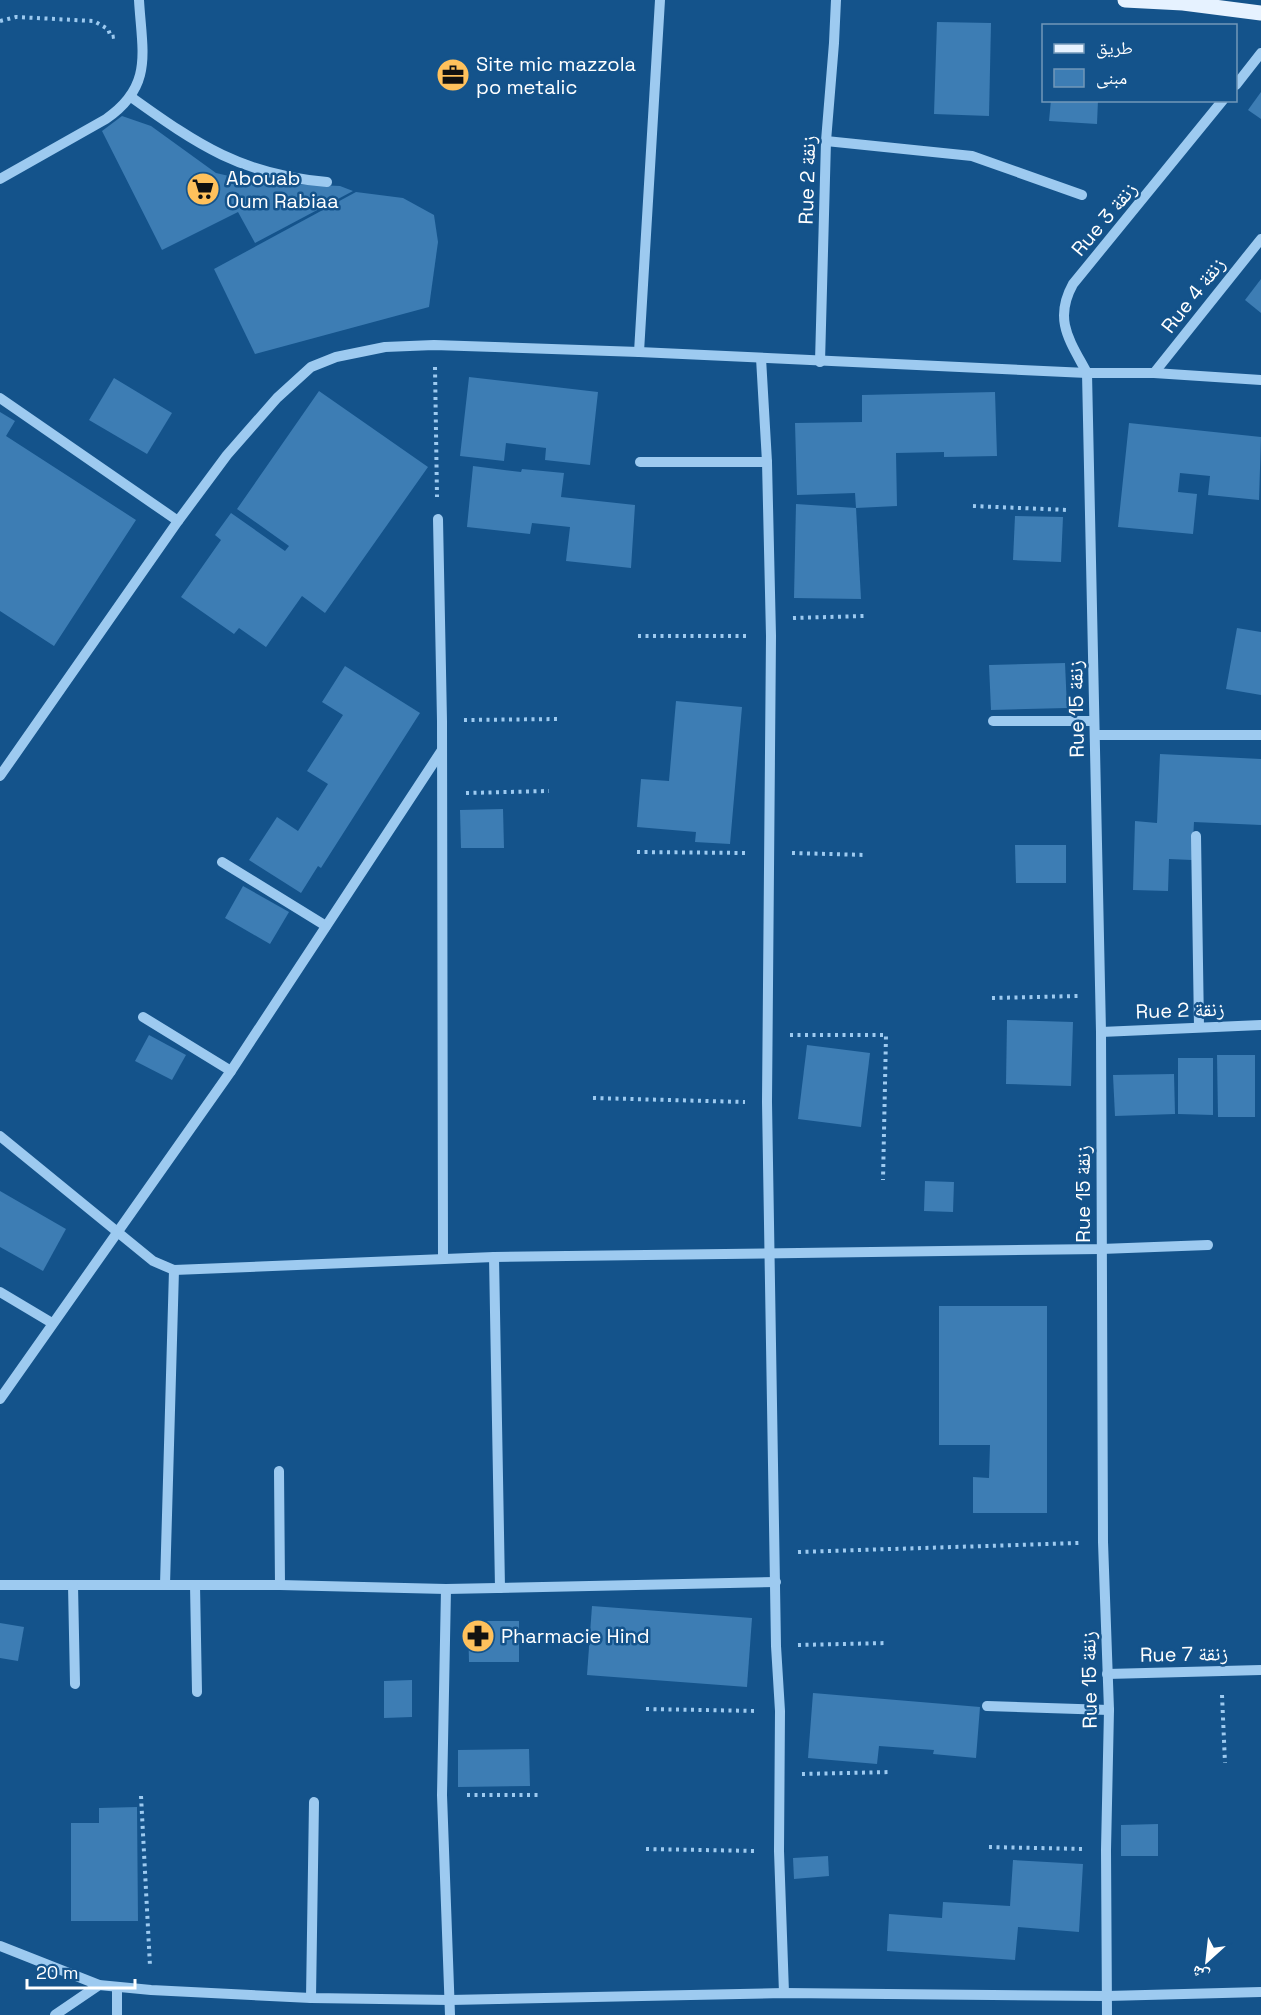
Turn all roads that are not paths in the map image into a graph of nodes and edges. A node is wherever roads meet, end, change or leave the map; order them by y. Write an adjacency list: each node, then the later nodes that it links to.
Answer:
1 (139, 0): 8 (street)
2 (660, 0): 15 (street)
3 (836, 0): 10 (street, Rue 2 زنقة)
4 (1125, 0): 5 (main road)
5 (1261, 13)
6 (1261, 53): 7 (street)
7 (1237, 84)
8 (131, 97): 11 (street); 12 (street)
9 (1221, 102): 18 (street, Rue 3 زنقة)
10 (826, 141): 13 (street); 17 (street, Rue 2 زنقة)
11 (0, 179)
12 (327, 182)
13 (1082, 195)
14 (1261, 239): 19 (street, Rue 4 زنقة)
15 (639, 352): 16 (street); 25 (street)
16 (761, 358): 17 (street); 23 (street)
17 (820, 362): 18 (street)
18 (1088, 373): 19 (street); 27 (street, Rue 15 زنقة)
19 (1154, 373): 20 (street)
20 (1261, 380)
21 (0, 398): 25 (street)
22 (640, 462): 23 (street)
23 (767, 462): 44 (street)
24 (438, 519): 30 (street)
25 (178, 521): 31 (street)
26 (993, 721): 27 (street)
27 (1094, 721): 28 (street, Rue 15 زنقة)
28 (1095, 735): 29 (street); 38 (street, Rue 15 زنقة)
29 (1261, 735)
30 (442, 750): 34 (street); 46 (street)
31 (0, 776)
32 (1196, 836): 37 (street)
33 (222, 862): 34 (street)
34 (326, 926): 39 (street)
35 (143, 1017): 39 (street)
36 (1261, 1025): 37 (street, Rue 2 زنقة)
37 (1199, 1027): 38 (street, Rue 2 زنقة)
38 (1101, 1032): 43 (street, Rue 15 زنقة)
39 (231, 1071): 41 (street)
40 (0, 1136): 41 (street)
41 (117, 1232): 47 (street); 49 (street)
42 (1208, 1245): 43 (street)
43 (1101, 1249): 44 (street); 61 (street, Rue 15 زنقة)
44 (771, 1254): 45 (street); 52 (street)
45 (494, 1257): 46 (street); 58 (street)
46 (443, 1259): 47 (street)
47 (174, 1270): 55 (street)
48 (0, 1292): 49 (street)
49 (52, 1323): 50 (street)
50 (0, 1399)
51 (279, 1471): 57 (street)
52 (776, 1582): 58 (street); 71 (street)
53 (0, 1585): 54 (street)
54 (73, 1585): 55 (street); 62 (street)
55 (165, 1585): 56 (street)
56 (195, 1585): 57 (street); 63 (street)
57 (280, 1585): 59 (street)
58 (500, 1588): 59 (street)
59 (446, 1589): 74 (street)
60 (1261, 1670): 61 (street, Rue 7 زنقة)
61 (1107, 1674): 65 (street, Rue 15 زنقة)
62 (75, 1684)
63 (197, 1692)
64 (987, 1706): 65 (street)
65 (1109, 1710): 72 (street, Rue 15 زنقة)
66 (314, 1802): 73 (street)
67 (0, 1946): 68 (street)
68 (99, 1985): 69 (street); 75 (street)
69 (117, 1987): 73 (street); 76 (street)
70 (1261, 1992): 72 (street)
71 (784, 1994): 72 (street); 74 (street)
72 (1107, 1996): 78 (street, Rue 15 زنقة)
73 (312, 1998): 74 (street)
74 (450, 2000): 77 (street)
75 (55, 2015)
76 (117, 2015)
77 (450, 2015)
78 (1107, 2015)

